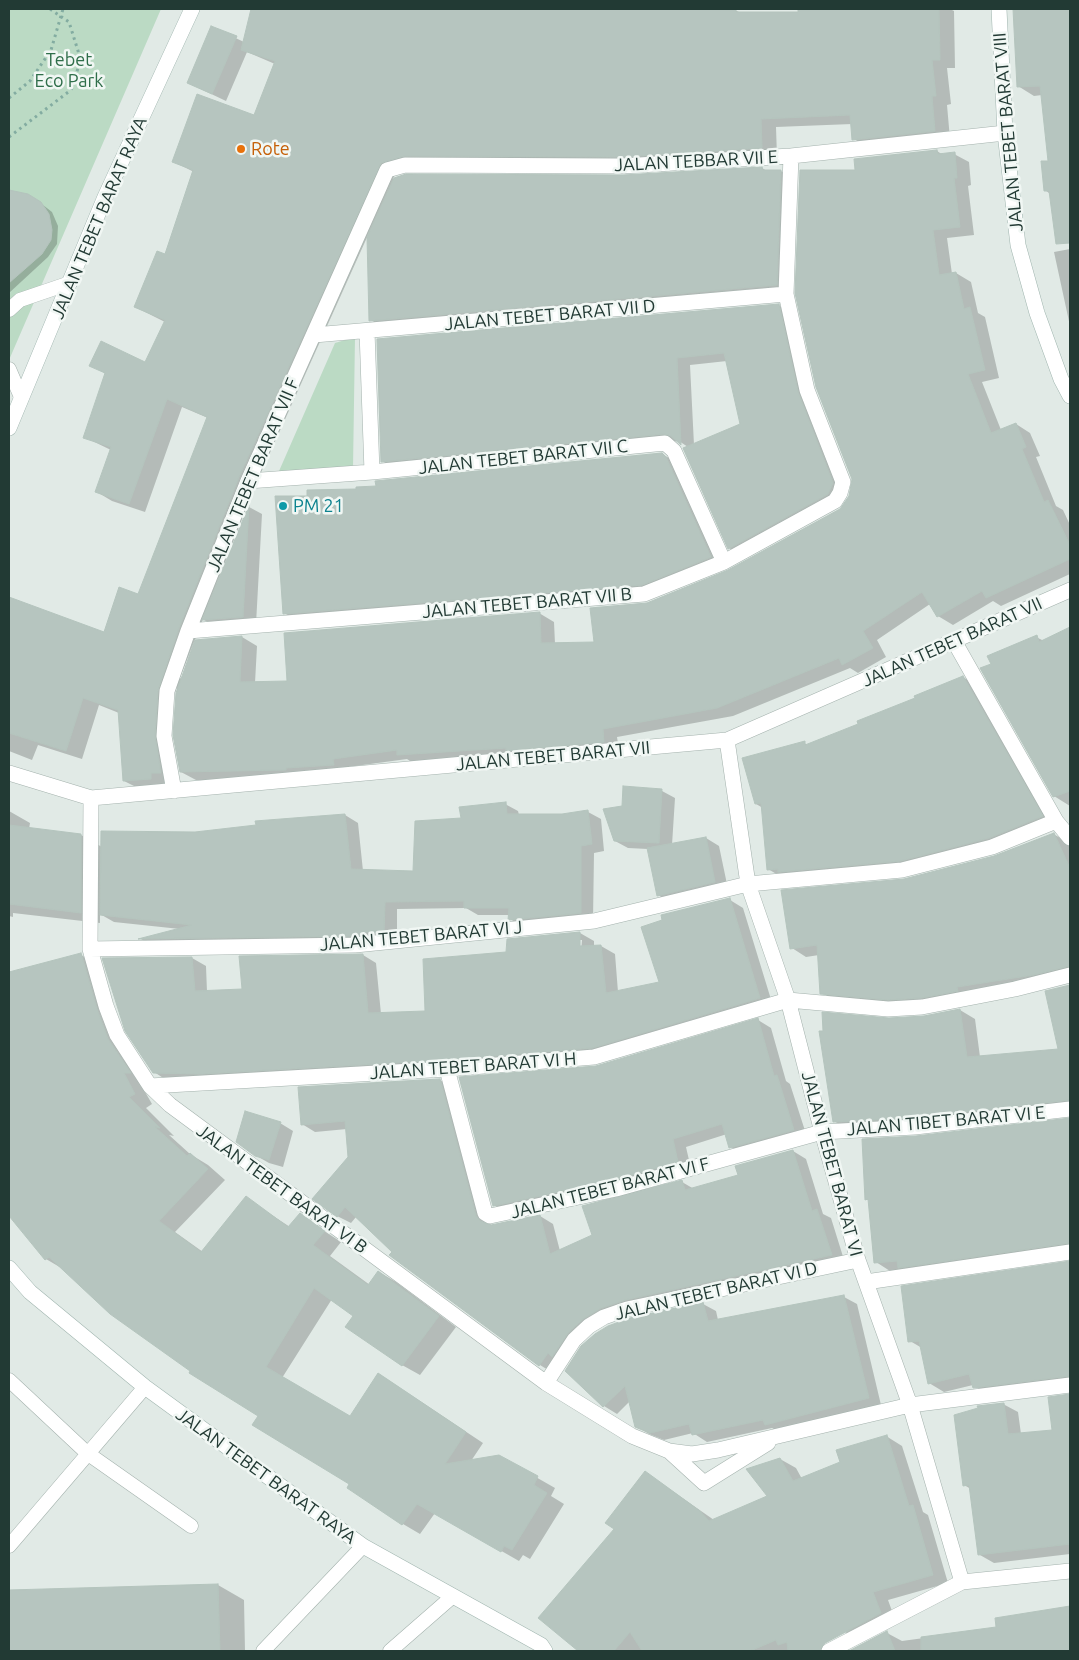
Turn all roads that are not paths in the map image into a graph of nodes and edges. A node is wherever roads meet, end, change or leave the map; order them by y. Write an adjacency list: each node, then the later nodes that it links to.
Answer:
1 (192, 9): 6 (street, JALAN TEBET BARAT RAYA)
2 (998, 9): 3 (street, JALAN TEBET BARAT VIII)
3 (1005, 132): 4 (street, JALAN TEBBAR VII E); 12 (street, JALAN TEBET BARAT VIII)
4 (791, 156): 5 (street, JALAN TEBBAR VII E); 7 (street)
5 (387, 170): 10 (street, JALAN TEBET BARAT VII F)
6 (70, 283): 8 (lane); 14 (street, JALAN TEBET BARAT RAYA)
7 (786, 294): 9 (street, JALAN TEBET BARAT VII D); 18 (street, JALAN TEBET BARAT VII B)
8 (9, 310)
9 (366, 331): 10 (street, JALAN TEBET BARAT VII D); 16 (street)
10 (314, 335): 17 (street, JALAN TEBET BARAT VII F)
11 (9, 369): 14 (lane)
12 (1066, 378): 13 (street, JALAN TEBET BARAT VIII)
13 (1070, 396)
14 (21, 397): 15 (street, JALAN TEBET BARAT RAYA)
15 (9, 428)
16 (372, 472): 17 (street, JALAN TEBET BARAT VII C); 18 (street, JALAN TEBET BARAT VII C)
17 (248, 481): 20 (street, JALAN TEBET BARAT VII F)
18 (724, 562): 20 (street, JALAN TEBET BARAT VII B)
19 (1070, 590): 21 (street, JALAN TEBET BARAT VII)
20 (188, 631): 24 (street, JALAN TEBET BARAT VII F)
21 (954, 641): 22 (street, JALAN TEBET BARAT VII); 26 (street)
22 (727, 740): 24 (street, JALAN TEBET BARAT VII); 28 (street, JALAN TEBET BARAT VI)
23 (9, 773): 25 (street, JALAN TEBET BARAT VII)
24 (174, 790): 25 (street, JALAN TEBET BARAT VII)
25 (91, 798): 29 (street, JALAN TEBET BARAT VI B)
26 (1056, 821): 27 (street); 28 (street, JALAN TEBET BARAT VI J)
27 (1070, 838)
28 (748, 884): 29 (street, JALAN TEBET BARAT VI J); 31 (street, JALAN TEBET BARAT VI)
29 (90, 948): 33 (street, JALAN TEBET BARAT VI B)
30 (1070, 975): 31 (street)
31 (788, 1000): 32 (street, JALAN TEBET BARAT VI H); 35 (street, JALAN TEBET BARAT VI)
32 (447, 1069): 33 (street, JALAN TEBET BARAT VI H); 35 (street, JALAN TEBET BARAT VI F)
33 (150, 1086): 41 (street, JALAN TEBET BARAT VI B)
34 (1070, 1109): 35 (street, JALAN TIBET BARAT VI E)
35 (822, 1132): 37 (street, JALAN TEBET BARAT VI)
36 (1070, 1252): 39 (street)
37 (858, 1260): 39 (street, JALAN TEBET BARAT VI); 41 (street, JALAN TEBET BARAT VI D)
38 (9, 1268): 43 (street, JALAN TEBET BARAT RAYA)
39 (866, 1282): 44 (street, JALAN TEBET BARAT VI)
40 (9, 1380): 47 (lane)
41 (546, 1384): 46 (street, JALAN TEBET BARAT VI B)
42 (1070, 1385): 44 (street, JALAN TEBET BARAT VI B)
43 (145, 1387): 47 (lane); 50 (street, JALAN TEBET BARAT RAYA)
44 (910, 1406): 45 (street, JALAN TEBET BARAT VI B); 52 (street, JALAN TEBET BARAT VI)
45 (779, 1436): 46 (street, JALAN TEBET BARAT VI B); 46 (street, JALAN TEBET BARAT VI B)
46 (669, 1451)
47 (87, 1453): 48 (lane); 49 (lane)
48 (191, 1526)
49 (9, 1546)
50 (363, 1546): 53 (street, JALAN TEBET BARAT RAYA); 55 (lane)
51 (1070, 1571): 52 (street)
52 (962, 1582): 57 (street)
53 (453, 1596): 54 (street, JALAN TEBET BARAT RAYA); 56 (lane)
54 (540, 1649)
55 (264, 1651)
56 (390, 1651)
57 (829, 1651)

